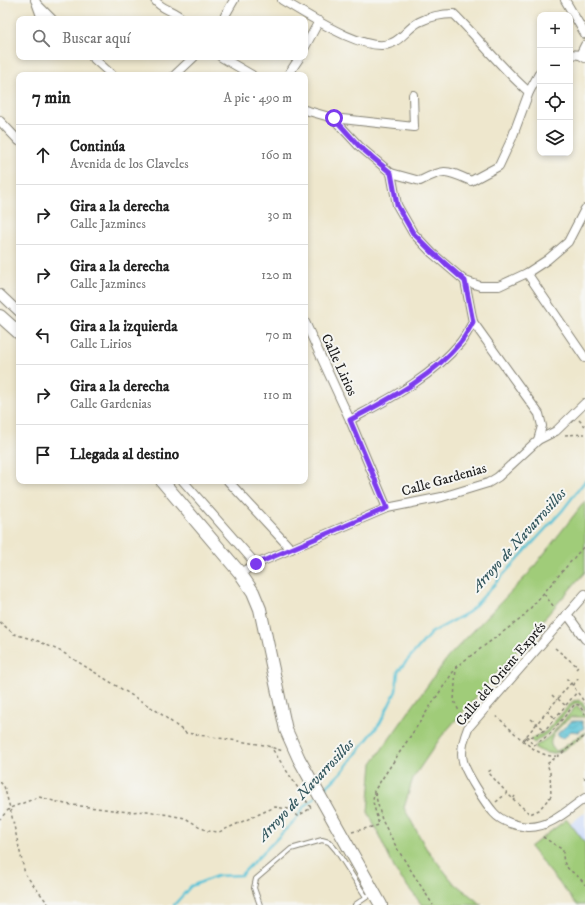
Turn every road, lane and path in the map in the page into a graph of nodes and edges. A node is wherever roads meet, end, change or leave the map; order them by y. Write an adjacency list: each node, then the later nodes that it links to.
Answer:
1 (155, 0): 8 (street)
2 (234, 0): 9 (street)
3 (282, 0): 10 (street)
4 (565, 0): 11 (street)
5 (36, 2): 6 (street); 7 (street)
6 (41, 16)
7 (49, 16)
8 (180, 16)
9 (225, 16)
10 (319, 21): 12 (street); 25 (street)
11 (585, 34)
12 (308, 41)
13 (585, 45): 15 (street)
14 (573, 54): 15 (street)
15 (583, 56)
16 (95, 60): 20 (street)
17 (191, 60): 21 (street)
18 (227, 60): 22 (street)
19 (298, 60): 23 (street)
20 (109, 72)
21 (178, 72)
22 (247, 72)
23 (290, 72)
24 (537, 77): 25 (street)
25 (529, 92): 31 (street)
26 (413, 95): 28 (street)
27 (308, 111): 28 (street)
28 (334, 118): 31 (street)
29 (0, 121): 30 (street)
30 (16, 138)
31 (391, 173): 34 (street)
32 (585, 209): 33 (street)
33 (527, 273): 34 (street); 41 (street)
34 (465, 281): 38 (street)
35 (0, 294): 36 (street)
36 (16, 309)
37 (0, 316): 40 (main road)
38 (473, 322): 43 (street); 46 (street)
39 (308, 329): 43 (street, Calle Lirios)
40 (16, 330)
41 (585, 358)
42 (585, 403): 45 (street)
43 (350, 420): 50 (street, Calle Lirios)
44 (585, 434): 45 (path)
45 (549, 436): 46 (street)
46 (538, 440): 50 (street, Calle Gardenias)
47 (165, 484): 54 (main road)
48 (186, 484): 53 (street)
49 (231, 484): 52 (street)
50 (387, 508): 52 (street, Calle Gardenias)
51 (585, 545): 55 (path)
52 (291, 549): 53 (street, Calle Gardenias)
53 (256, 564): 54 (street, Calle Gardenias)
54 (240, 573): 96 (main road)
55 (544, 594): 57 (path); 62 (path)
56 (585, 594): 58 (street, Calle del Orient Exprés)
57 (554, 607)
58 (567, 614): 60 (street); 93 (street, Calle del Orient Exprés)
59 (0, 622): 83 (path)
60 (585, 639)
61 (555, 648): 63 (path)
62 (456, 666): 74 (path); 88 (path)
63 (576, 669)
64 (566, 678): 66 (path)
65 (581, 682): 66 (path)
66 (572, 684): 67 (path); 69 (path)
67 (578, 692): 70 (path); 71 (path)
68 (552, 695): 69 (path)
69 (557, 699): 71 (path); 72 (path)
70 (585, 703)
71 (566, 706): 76 (path)
72 (547, 711): 76 (path); 78 (path)
73 (585, 714): 80 (path)
74 (461, 715)
75 (496, 716): 82 (path)
76 (555, 718): 79 (path)
77 (531, 719): 78 (path)
78 (536, 723): 79 (path); 80 (path)
79 (544, 730): 80 (path)
80 (525, 736): 82 (path)
81 (585, 736): 85 (path)
82 (523, 740): 85 (path)
83 (271, 746): 84 (path); 94 (path)
84 (286, 756)
85 (557, 756): 92 (path)
86 (491, 770): 89 (path)
87 (0, 782): 94 (path)
88 (374, 792): 96 (path); 104 (path)
89 (507, 793): 92 (path); 93 (path)
90 (515, 796): 92 (path)
91 (585, 798): 93 (street, Calle del Orient Exprés)
92 (513, 799)
93 (490, 807)
94 (10, 808): 95 (path); 100 (path)
95 (0, 819)
96 (340, 834): 99 (main road)
97 (543, 837): 98 (path)
98 (585, 885)
99 (370, 894): 101 (lane); 102 (lane); 103 (main road)
100 (49, 905)
101 (260, 905)
102 (355, 905)
103 (381, 905)
104 (433, 905)

